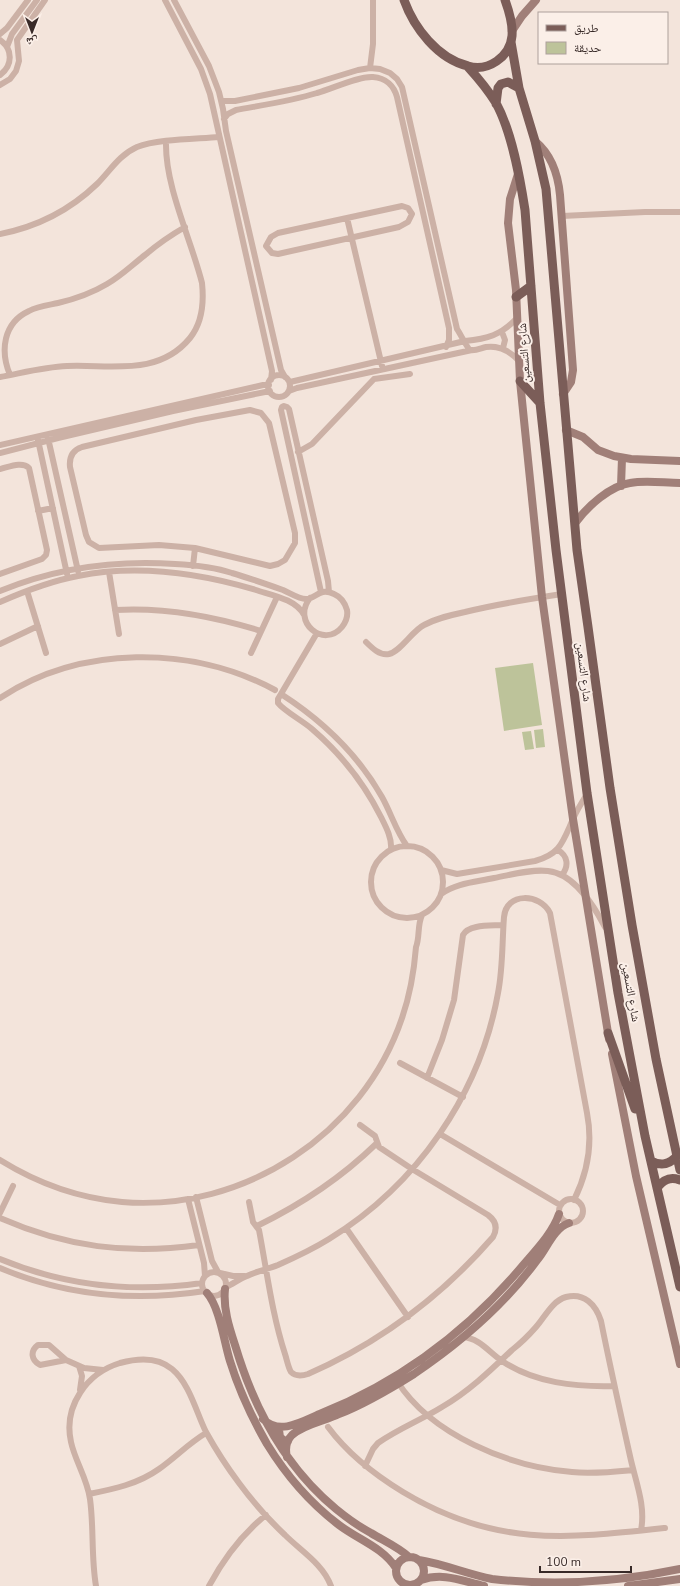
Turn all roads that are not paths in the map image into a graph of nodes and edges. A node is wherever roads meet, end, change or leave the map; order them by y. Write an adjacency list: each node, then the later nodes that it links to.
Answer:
1 (28, 0): 9 (street); 11 (street)
2 (45, 0): 20 (street)
3 (165, 0): 27 (street)
4 (174, 0): 24 (street)
5 (373, 0): 16 (street)
6 (404, 0): 15 (main road)
7 (505, 0): 10 (main road)
8 (536, 0): 10 (street)
9 (36, 2): 14 (street)
10 (512, 31): 13 (main road)
11 (0, 34)
12 (0, 40): 14 (street)
13 (511, 42): 15 (main road); 23 (main road, شارع التسعين)
14 (7, 47): 17 (street)
15 (468, 67): 25 (main road, شارع التسعين)
16 (370, 68): 18 (street); 31 (street)
17 (0, 75)
18 (340, 75): 19 (street); 21 (street)
19 (333, 78): 22 (street); 24 (street)
20 (0, 85)
21 (343, 85): 22 (street); 32 (street)
22 (337, 87): 26 (street)
23 (519, 88): 25 (main road); 28 (main road, شارع التسعين)
24 (222, 101): 26 (street)
25 (496, 104): 30 (main road, شارع التسعين)
26 (224, 119): 41 (street)
27 (219, 137): 29 (street); 42 (street)
28 (535, 141): 35 (street); 64 (main road, شارع التسعين)
29 (166, 142): 37 (street); 38 (street)
30 (518, 174): 45 (main road, شارع التسعين); 46 (street)
31 (430, 208): 32 (street); 49 (street)
32 (422, 211): 34 (street); 50 (street)
33 (680, 212): 35 (street)
34 (412, 214): 36 (street); 39 (street)
35 (562, 216): 64 (street)
36 (347, 218): 39 (street); 40 (street)
37 (185, 227): 57 (street); 57 (street)
38 (0, 234)
39 (352, 238): 40 (street); 54 (street)
40 (266, 246): 41 (street)
41 (253, 249): 42 (street); 43 (street)
42 (245, 251): 44 (street)
43 (257, 266): 44 (street); 59 (street)
44 (249, 268): 62 (street)
45 (531, 286): 46 (main road); 65 (main road, شارع التسعين)
46 (516, 297): 47 (street)
47 (516, 319): 48 (street); 53 (street)
48 (502, 332): 49 (street); 51 (street)
49 (465, 341): 50 (street); 52 (street)
50 (446, 347): 54 (street)
51 (503, 348): 52 (street); 53 (street)
52 (472, 350): 55 (street)
53 (519, 361): 61 (street)
54 (382, 362): 55 (street); 60 (street)
55 (383, 370): 63 (street)
56 (410, 374): 72 (street)
57 (10, 375): 58 (street)
58 (0, 377)
59 (285, 377): 60 (street); 62 (street)
60 (290, 382): 63 (street)
61 (520, 382): 65 (main road); 96 (street)
62 (270, 385): 63 (street); 66 (street); 69 (street)
63 (289, 391)
64 (564, 394): 68 (main road, شارع التسعين)
65 (540, 404): 94 (main road, شارع التسعين)
66 (160, 414): 67 (street); 69 (street)
67 (164, 427): 82 (street); 82 (street)
68 (566, 430): 74 (street); 81 (main road, شارع التسعين)
69 (48, 438): 70 (street); 84 (street)
70 (38, 440): 71 (street); 73 (street); 79 (street)
71 (0, 445): 73 (street)
72 (298, 452): 92 (street); 93 (street)
73 (1, 453)
74 (622, 458): 75 (street); 78 (street)
75 (680, 461)
76 (0, 469): 80 (street)
77 (680, 483): 78 (street)
78 (621, 486): 81 (street)
79 (53, 508): 80 (street); 85 (street)
80 (38, 511): 87 (street)
81 (576, 522): 137 (main road, شارع التسعين)
82 (195, 548): 83 (street)
83 (193, 566): 84 (street); 97 (street)
84 (78, 568): 85 (street); 88 (street)
85 (66, 570): 89 (street); 90 (street)
86 (109, 572): 88 (street); 95 (street); 99 (street)
87 (0, 574)
88 (79, 576): 89 (street)
89 (68, 578): 91 (street)
90 (0, 591)
91 (27, 591): 98 (street); 101 (street)
92 (321, 592): 93 (street); 97 (street)
93 (329, 592): 103 (street)
94 (562, 594): 96 (street); 111 (main road, شارع التسعين)
95 (277, 597): 100 (street); 102 (street)
96 (542, 597): 105 (street); 112 (street)
97 (310, 598): 100 (street)
98 (0, 602)
99 (115, 610): 102 (street); 104 (street)
100 (304, 614): 103 (street)
101 (38, 626): 106 (street); 107 (street)
102 (261, 632): 108 (street)
103 (317, 633): 109 (street)
104 (119, 634)
105 (366, 642)
106 (0, 644)
107 (46, 653)
108 (251, 653)
109 (278, 692): 110 (street); 113 (street); 114 (street)
110 (0, 698)
111 (587, 793): 112 (street); 127 (main road, شارع التسعين)
112 (573, 819): 115 (street); 123 (street)
113 (407, 846): 114 (street); 118 (street)
114 (392, 849): 125 (street)
115 (558, 850): 116 (street); 121 (street)
116 (548, 857): 117 (street); 119 (street)
117 (522, 863): 118 (street); 120 (street)
118 (441, 870): 122 (street)
119 (549, 871): 120 (street); 121 (street)
120 (524, 873): 122 (street)
121 (562, 875): 123 (street)
122 (441, 894): 124 (street)
123 (586, 895): 127 (street); 129 (street)
124 (422, 915): 125 (street); 128 (street)
125 (412, 918): 128 (street)
126 (503, 925): 131 (street); 132 (street); 147 (street)
127 (608, 932): 135 (main road, شارع التسعين)
128 (416, 947): 145 (street)
129 (608, 1033): 135 (main road); 172 (street)
130 (400, 1063): 131 (street)
131 (427, 1078): 132 (street)
132 (463, 1097): 134 (street)
133 (360, 1125): 136 (street)
134 (440, 1134): 140 (street); 149 (street)
135 (645, 1136): 139 (main road, شارع التسعين)
136 (376, 1144): 140 (street); 154 (street)
137 (677, 1156): 139 (main road); 141 (main road, شارع التسعين)
138 (0, 1160): 146 (street)
139 (651, 1161): 144 (main road, شارع التسعين)
140 (412, 1169): 155 (street); 166 (street)
141 (680, 1170)
142 (680, 1180): 144 (main road)
143 (13, 1186): 150 (street)
144 (657, 1188): 163 (main road, شارع التسعين)
145 (196, 1197): 146 (street); 160 (street)
146 (188, 1199): 156 (street)
147 (574, 1200): 149 (street); 153 (street)
148 (249, 1202): 154 (street)
149 (560, 1205): 151 (street)
150 (0, 1213)
151 (559, 1214): 153 (street); 175 (street)
152 (0, 1218): 156 (street)
153 (569, 1223): 167 (street)
154 (257, 1226): 159 (street)
155 (346, 1228): 159 (street); 166 (street)
156 (199, 1245): 162 (street)
157 (0, 1259): 162 (street)
158 (0, 1268): 165 (street)
159 (266, 1269): 161 (street); 166 (street)
160 (219, 1273): 161 (street); 162 (street); 164 (street)
161 (246, 1276): 164 (street)
162 (204, 1279): 165 (street)
163 (680, 1287)
164 (225, 1288): 165 (street); 179 (street)
165 (206, 1292): 193 (street)
166 (408, 1317)
167 (476, 1325): 168 (street); 169 (street)
168 (463, 1337): 169 (street); 175 (street)
169 (478, 1341): 171 (street)
170 (66, 1360): 170 (street); 173 (street)
171 (501, 1360): 176 (street); 176 (street); 178 (street)
172 (680, 1364)
173 (79, 1366): 174 (street); 177 (street)
174 (103, 1370): 177 (street); 182 (street)
175 (397, 1380): 178 (street); 180 (street); 183 (street)
176 (614, 1386): 186 (street)
177 (80, 1392): 187 (street)
178 (428, 1415): 185 (street); 186 (street)
179 (263, 1419): 180 (street); 184 (street)
180 (280, 1427): 183 (street)
181 (328, 1427): 185 (street)
182 (206, 1433): 187 (street); 188 (street)
183 (288, 1441): 184 (street)
184 (287, 1457): 191 (street)
185 (365, 1466): 190 (street)
186 (633, 1470): 190 (street)
187 (89, 1494): 199 (street)
188 (266, 1515): 200 (street); 201 (street)
189 (665, 1528): 190 (street)
190 (641, 1530)
191 (410, 1558): 192 (street); 193 (street)
192 (418, 1560): 195 (street); 198 (street)
193 (396, 1568): 197 (street)
194 (680, 1569): 195 (street)
195 (658, 1577): 196 (street); 203 (street)
196 (680, 1579)
197 (398, 1582): 198 (street)
198 (416, 1584): 202 (street)
199 (96, 1586)
200 (209, 1586)
201 (331, 1586)
202 (484, 1586)
203 (628, 1586)

